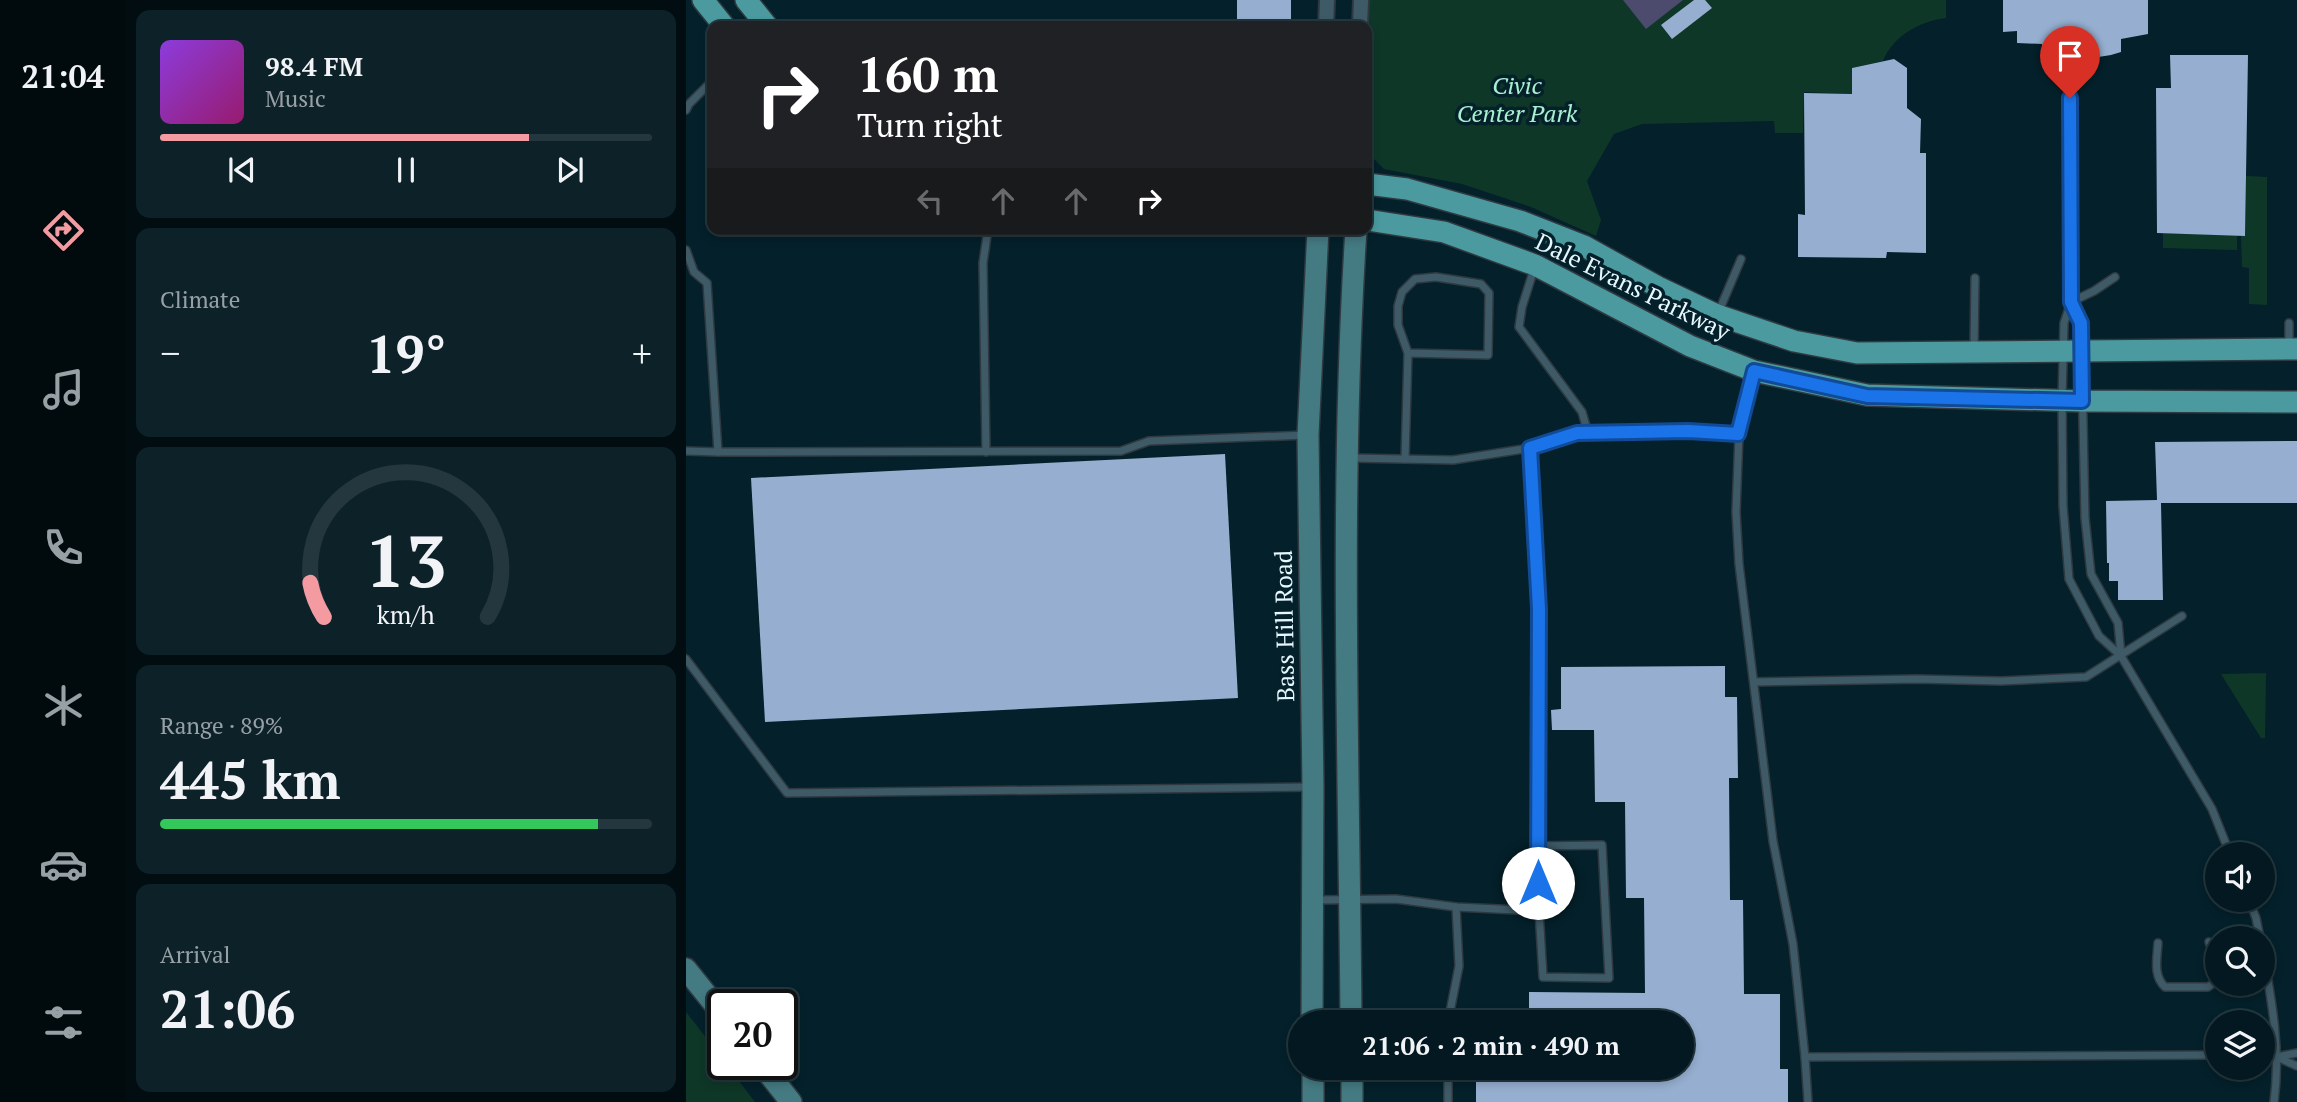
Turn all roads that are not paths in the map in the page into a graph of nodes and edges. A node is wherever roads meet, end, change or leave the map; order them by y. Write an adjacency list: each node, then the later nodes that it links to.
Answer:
1 (704, 0): 5 (main road)
2 (746, 0): 6 (main road)
3 (1327, 0): 7 (street)
4 (1361, 0): 8 (street)
5 (720, 21)
6 (763, 21)
7 (1326, 21)
8 (1360, 21)
9 (707, 87): 11 (lane)
10 (2070, 98): 22 (lane)
11 (686, 110)
12 (1372, 185): 23 (main road, Dale Evans Parkway)
13 (1372, 221): 19 (main road, Dale Evans Parkway)
14 (987, 235): 38 (lane)
15 (1318, 235): 34 (main road, Bass Hill Road)
16 (1356, 235): 39 (main road)
17 (686, 250): 37 (lane)
18 (1741, 259): 23 (lane)
19 (1535, 265): 29 (main road, Dale Evans Parkway); 32 (lane)
20 (2115, 277): 22 (lane)
21 (1975, 278): 27 (lane)
22 (2071, 302): 26 (lane); 26 (lane)
23 (1717, 315): 27 (main road, Dale Evans Parkway)
24 (2289, 324): 25 (lane)
25 (2293, 349): 26 (main road, Dale Evans Parkway)
26 (2073, 350): 27 (main road, Dale Evans Parkway); 30 (lane); 30 (lane)
27 (1974, 352)
28 (1408, 353): 28 (lane); 40 (lane)
29 (1754, 371): 30 (main road, Dale Evans Parkway); 33 (lane)
30 (2072, 401): 31 (main road, Dale Evans Parkway); 42 (lane); 42 (lane)
31 (2297, 402)
32 (1588, 433): 33 (lane); 35 (lane)
33 (1738, 434): 44 (lane)
34 (1308, 435): 38 (lane); 45 (main road, Bass Hill Road)
35 (1530, 448): 40 (lane); 47 (lane)
36 (686, 451): 37 (lane)
37 (718, 452): 38 (lane)
38 (986, 452)
39 (1346, 458): 40 (lane); 49 (main road)
40 (1405, 459)
41 (2182, 616): 42 (lane)
42 (2121, 656): 44 (lane); 46 (lane)
43 (686, 659): 45 (lane)
44 (1754, 682): 62 (lane)
45 (1313, 787): 48 (main road, Bass Hill Road)
46 (2225, 842)
47 (1538, 846): 51 (lane); 51 (lane)
48 (1312, 900): 49 (lane); 57 (main road, Bass Hill Road)
49 (1351, 900): 50 (lane); 58 (main road)
50 (1456, 907): 51 (lane); 59 (lane)
51 (1539, 911)
52 (2158, 943): 54 (lane)
53 (686, 969): 55 (main road)
54 (2205, 987)
55 (707, 996)
56 (2271, 996): 63 (lane)
57 (1312, 1010)
58 (1351, 1010)
59 (1450, 1010)
60 (2297, 1053): 63 (lane)
61 (2205, 1055): 62 (lane)
62 (1805, 1057): 73 (lane)
63 (2276, 1057): 64 (lane); 74 (lane)
64 (2297, 1066)
65 (773, 1080): 69 (main road)
66 (1313, 1080): 70 (main road)
67 (1352, 1080): 71 (main road)
68 (1448, 1080): 72 (lane)
69 (790, 1102)
70 (1313, 1102)
71 (1352, 1102)
72 (1448, 1102)
73 (1808, 1102)
74 (2274, 1102)

